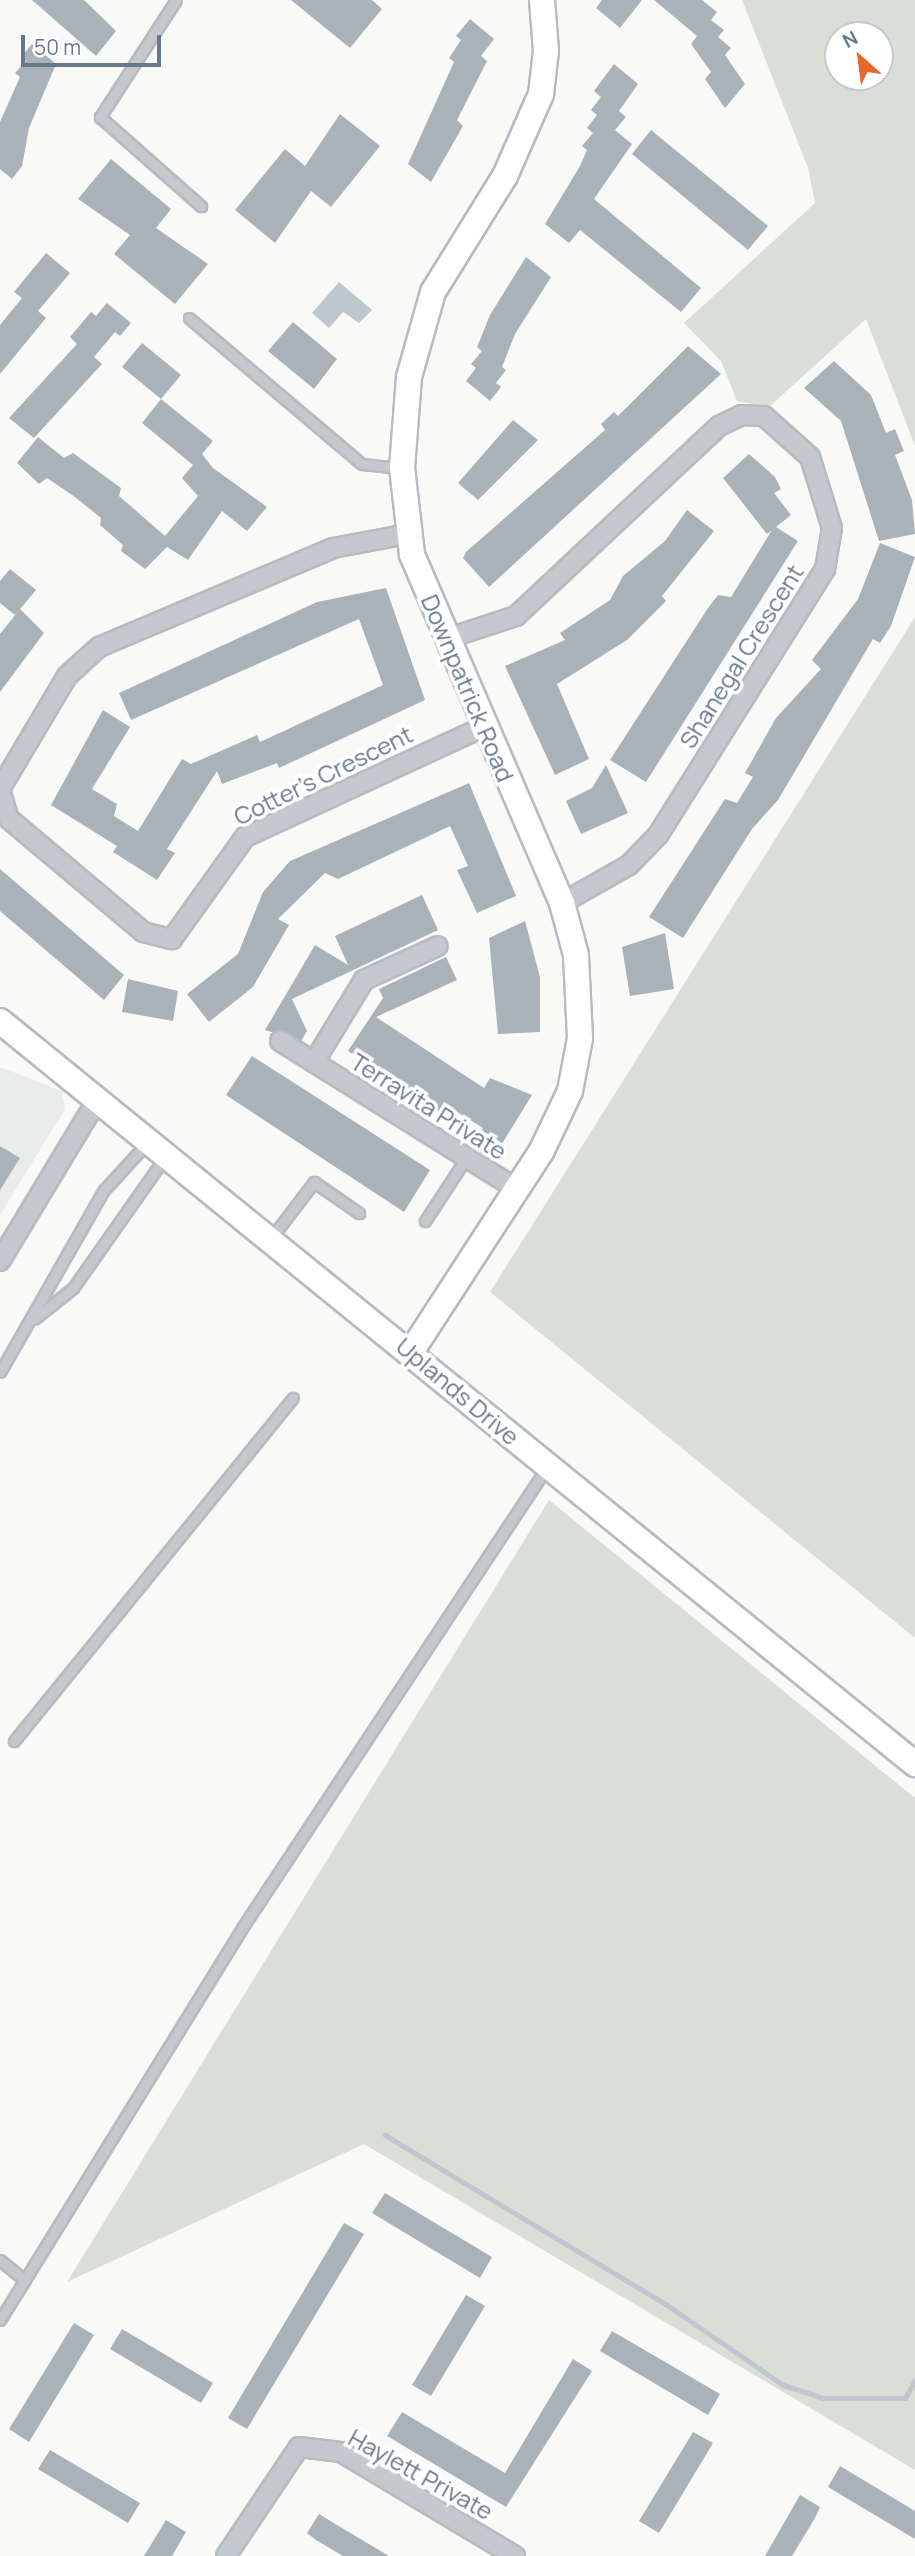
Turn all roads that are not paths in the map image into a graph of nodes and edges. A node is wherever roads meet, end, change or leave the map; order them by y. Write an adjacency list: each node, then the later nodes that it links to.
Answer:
1 (176, 0): 3 (lane)
2 (542, 0): 5 (street, Downpatrick Road)
3 (201, 206)
4 (189, 318): 5 (lane)
5 (402, 468): 6 (street, Downpatrick Road)
6 (408, 534): 7 (street, Downpatrick Road); 9 (street, Cotter's Crescent)
7 (449, 638): 8 (street, Downpatrick Road); 10 (street, Shanegal Crescent)
8 (483, 727): 9 (street, Cotter's Crescent); 10 (street, Downpatrick Road)
9 (0, 789)
10 (562, 903): 18 (street, Downpatrick Road)
11 (438, 946): 14 (street, Terravita Private)
12 (0, 1021): 15 (street, Uplands Drive)
13 (280, 1041): 14 (street, Terravita Private)
14 (313, 1062): 17 (street, Terravita Private)
15 (97, 1100): 16 (street, Uplands Drive); 22 (street)
16 (157, 1149): 21 (street, Uplands Drive); 23 (lane); 23 (lane)
17 (466, 1158): 18 (street, Terravita Private); 20 (lane)
18 (518, 1190): 24 (street, Downpatrick Road)
19 (359, 1213): 21 (lane)
20 (425, 1221)
21 (270, 1239): 24 (street, Uplands Drive)
22 (0, 1261)
23 (30, 1322): 25 (lane)
24 (411, 1352): 27 (street, Uplands Drive)
25 (0, 1372)
26 (293, 1398): 28 (lane)
27 (548, 1466): 29 (street, Uplands Drive); 31 (lane)
28 (13, 1741)
29 (915, 1764)
30 (0, 2260): 31 (lane)
31 (25, 2280): 32 (lane)
32 (0, 2320)
33 (226, 2556): 34 (street, Haylett Private)
34 (515, 2556)

